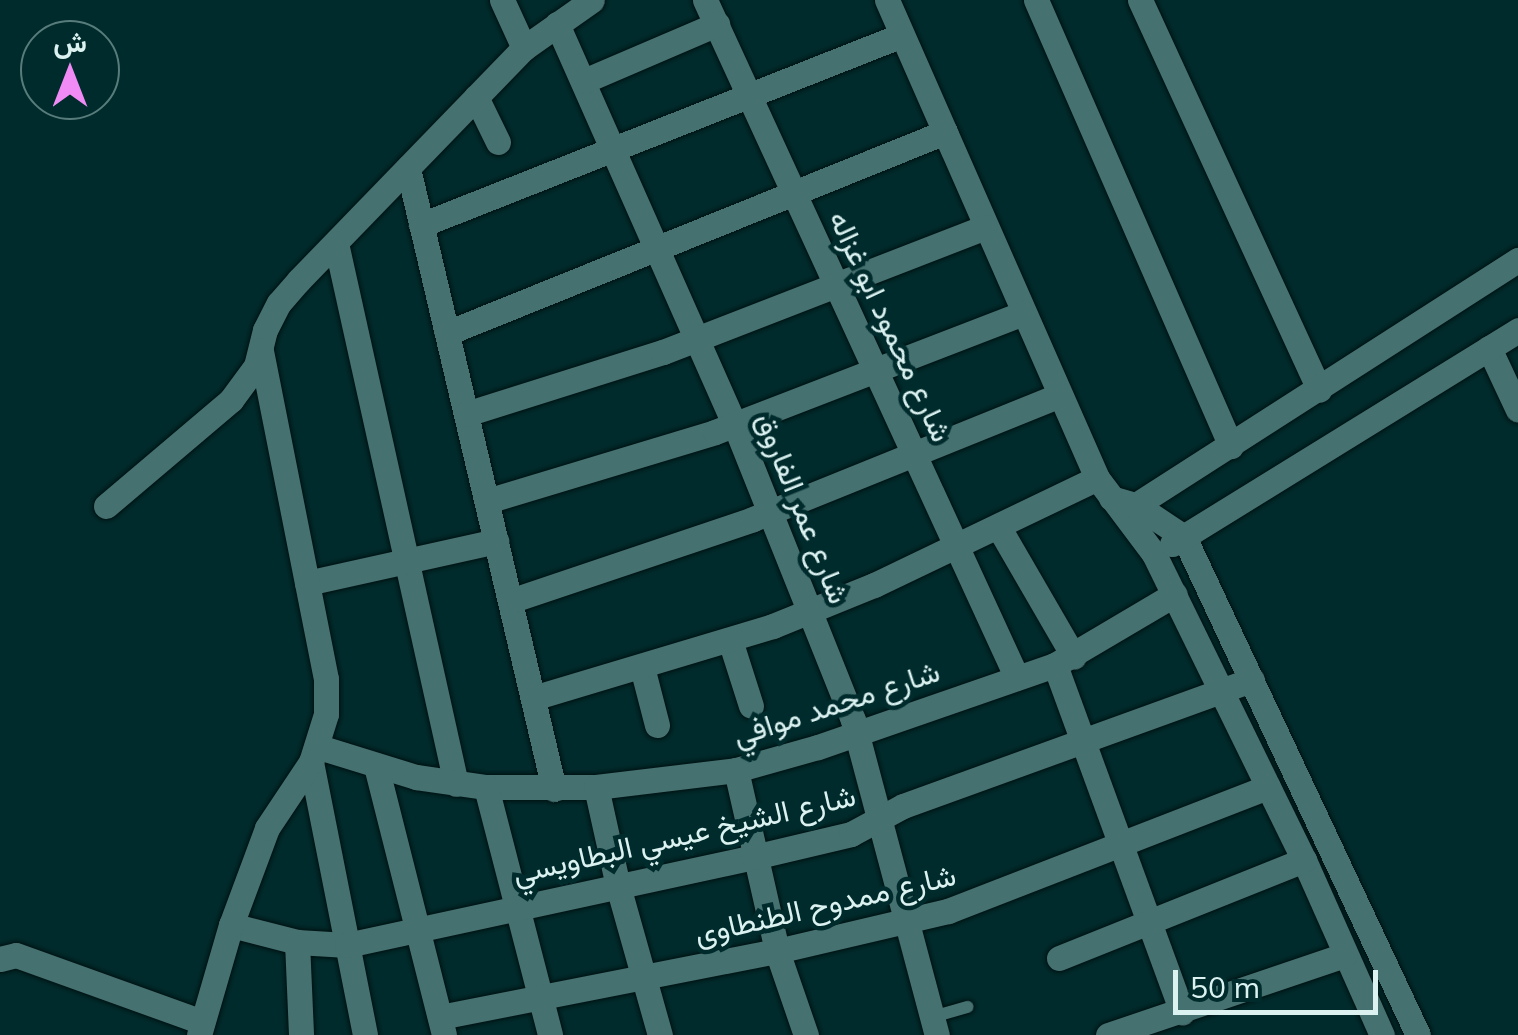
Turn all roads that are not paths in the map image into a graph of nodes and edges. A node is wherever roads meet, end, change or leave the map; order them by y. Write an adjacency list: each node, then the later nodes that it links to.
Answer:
1 (502, 0): 10 (street)
2 (592, 0): 7 (street)
3 (705, 0): 8 (street, شارع محمود ابو غزاله)
4 (887, 0): 9 (street)
5 (1036, 0): 37 (street)
6 (1140, 0): 32 (street)
7 (557, 24): 10 (street); 11 (street, شارع عمر الفاروق)
8 (716, 24): 11 (street); 12 (street, شارع محمود ابو غزاله)
9 (902, 35): 12 (street); 14 (street)
10 (524, 48): 13 (street)
11 (584, 82): 16 (street, شارع عمر الفاروق)
12 (749, 96): 16 (street); 18 (street, شارع محمود ابو غزاله)
13 (476, 97): 15 (street); 17 (street)
14 (944, 132): 18 (street); 20 (street)
15 (498, 142)
16 (614, 150): 19 (street); 22 (street, شارع عمر الفاروق)
17 (408, 168): 19 (street); 21 (street)
18 (794, 192): 22 (street); 24 (street, شارع محمود ابو غزاله)
19 (421, 225): 27 (street)
20 (985, 227): 24 (street); 25 (street)
21 (336, 243): 30 (street); 48 (street)
22 (657, 248): 27 (street); 28 (street, شارع عمر الفاروق)
23 (1518, 260): 32 (street)
24 (836, 287): 28 (street); 31 (street, شارع محمود ابو غزاله)
25 (1024, 312): 31 (street); 33 (street)
26 (1518, 330): 29 (street)
27 (447, 333): 35 (street)
28 (697, 340): 35 (street); 36 (street, شارع عمر الفاروق)
29 (1489, 348): 34 (street); 44 (street)
30 (262, 350): 41 (street); 49 (street)
31 (874, 372): 36 (street); 38 (street, شارع محمود ابو غزاله)
32 (1319, 390): 37 (street)
33 (1060, 395): 38 (street); 39 (street)
34 (1518, 410)
35 (466, 414): 40 (street)
36 (734, 425): 40 (street); 42 (street, شارع عمر الفاروق)
37 (1231, 446): 39 (street)
38 (914, 454): 42 (street); 46 (street, شارع محمود ابو غزاله)
39 (1115, 494): 43 (street); 44 (street); 47 (street)
40 (487, 502): 45 (street)
41 (106, 506)
42 (771, 512): 51 (street); 52 (street, شارع عمر الفاروق)
43 (998, 526): 46 (street); 54 (street)
44 (1184, 537): 47 (street); 57 (street)
45 (496, 541): 48 (street); 51 (street)
46 (956, 546): 52 (street); 56 (street, شارع محمود ابو غزاله)
47 (1154, 554): 50 (street)
48 (404, 562): 49 (street); 67 (street)
49 (308, 582): 64 (street)
50 (1175, 594): 54 (street, شارع محمد موافي); 58 (street)
51 (510, 601): 59 (street)
52 (810, 611): 53 (street); 62 (street, شارع عمر الفاروق)
53 (730, 640): 55 (street); 60 (street)
54 (1064, 661): 56 (street, شارع محمد موافي); 63 (street)
55 (642, 667): 59 (street); 61 (street)
56 (1018, 678): 62 (street, شارع محمد موافي)
57 (1252, 680): 58 (street, شارع الشيخ عيسي البطاويسي); 90 (street)
58 (1222, 691): 63 (street, شارع الشيخ عيسي البطاويسي); 70 (street)
59 (533, 698): 71 (street)
60 (751, 706)
61 (657, 725)
62 (858, 734): 66 (street, شارع محمد موافي); 72 (street, شارع عمر الفاروق)
63 (1084, 740): 72 (street, شارع الشيخ عيسي البطاويسي); 73 (street)
64 (315, 755): 65 (street, شارع محمد موافي); 80 (street); 83 (street)
65 (376, 766): 67 (street, شارع محمد موافي); 81 (street)
66 (736, 770): 69 (street, شارع محمد موافي); 74 (street)
67 (456, 784): 68 (street, شارع محمد موافي)
68 (486, 787): 71 (street, شارع محمد موافي); 77 (street)
69 (596, 787): 71 (street, شارع محمد موافي); 76 (street)
70 (1268, 787): 73 (street, شارع ممدوح الطنطاوى); 75 (street)
71 (554, 789)
72 (879, 820): 74 (street, شارع الشيخ عيسي البطاويسي); 78 (street, شارع عمر الفاروق)
73 (1120, 845): 78 (street, شارع ممدوح الطنطاوى); 79 (street)
74 (754, 857): 76 (street, شارع الشيخ عيسي البطاويسي); 84 (street)
75 (1304, 860): 79 (street); 85 (street)
76 (618, 886): 77 (street, شارع الشيخ عيسي البطاويسي); 88 (street)
77 (514, 908): 81 (street, شارع الشيخ عيسي البطاويسي); 89 (street)
78 (906, 923): 84 (street, شارع ممدوح الطنطاوى); 95 (street, شارع عمر الفاروق)
79 (1148, 923): 86 (street); 92 (street)
80 (232, 925): 82 (street, شارع الشيخ عيسي البطاويسي); 96 (street)
81 (417, 929): 83 (street, شارع الشيخ عيسي البطاويسي); 94 (street)
82 (296, 942): 83 (street, شارع الشيخ عيسي البطاويسي); 97 (street)
83 (347, 944): 98 (street)
84 (776, 951): 88 (street, شارع ممدوح الطنطاوى); 101 (street)
85 (1345, 954): 92 (street); 93 (street)
86 (1060, 958)
87 (0, 959): 96 (street)
88 (644, 978): 89 (street, شارع ممدوح الطنطاوى); 100 (street)
89 (539, 997): 94 (street, شارع ممدوح الطنطاوى); 99 (street)
90 (1403, 1002): 93 (street); 103 (street)
91 (968, 1007): 95 (lane)
92 (1182, 1012): 102 (street)
93 (1378, 1025)
94 (442, 1026)
95 (934, 1026)
96 (201, 1029)
97 (301, 1035)
98 (364, 1035)
99 (550, 1035)
100 (660, 1035)
101 (806, 1035)
102 (1108, 1035)
103 (1418, 1035)

